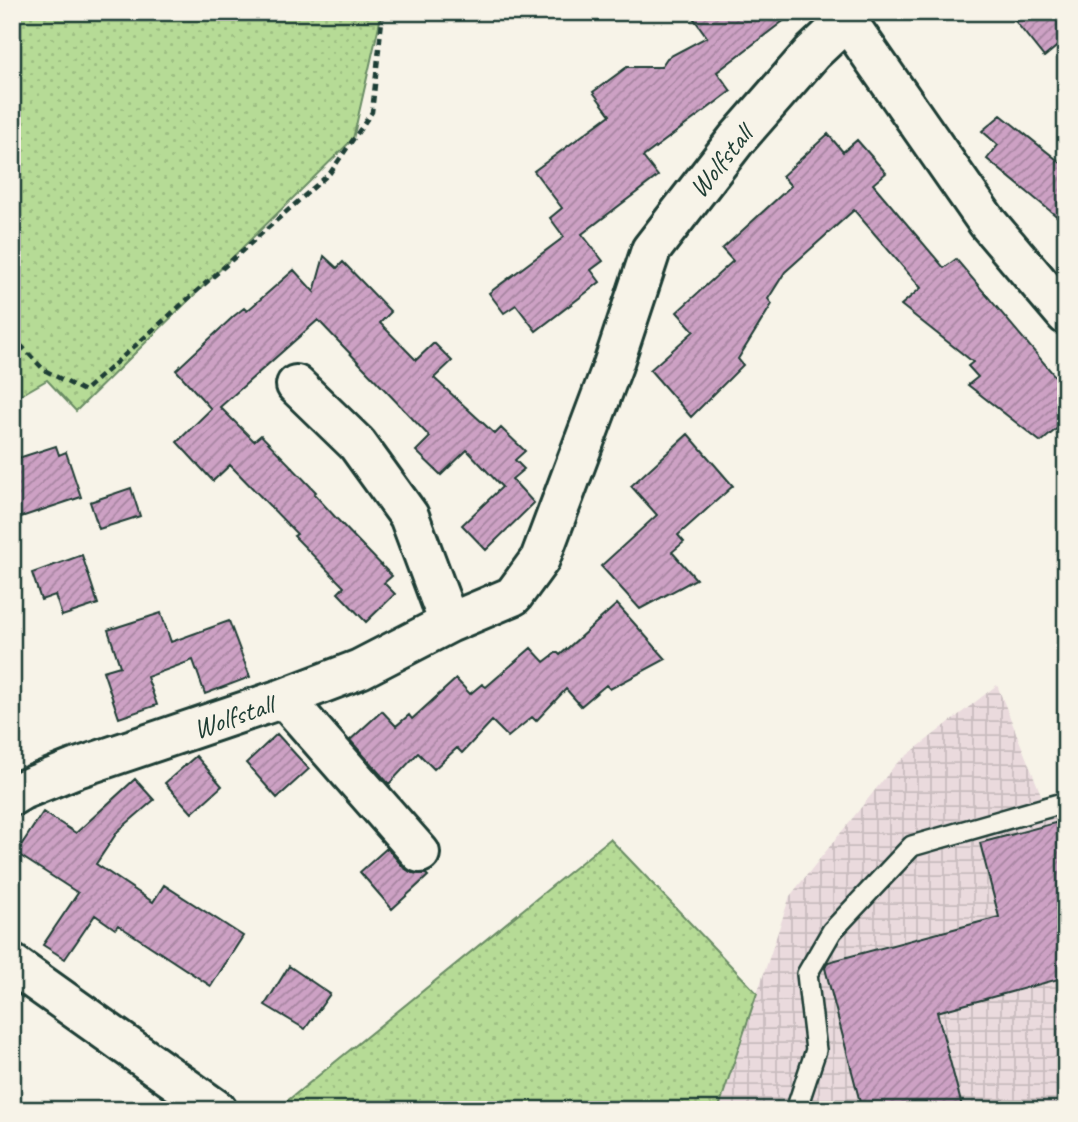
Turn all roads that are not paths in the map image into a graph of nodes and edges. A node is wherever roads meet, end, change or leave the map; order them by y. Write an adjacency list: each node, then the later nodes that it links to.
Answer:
1 (843, 16): 2 (street, Wolfstall); 4 (street, Wolfstall)
2 (1066, 315)
3 (296, 385): 4 (street)
4 (449, 623): 5 (street, Wolfstall)
5 (284, 698): 6 (street, Wolfstall); 8 (street)
6 (15, 787)
7 (1066, 802): 11 (lane)
8 (420, 853)
9 (12, 964): 10 (street)
10 (217, 1110)
11 (796, 1110)

